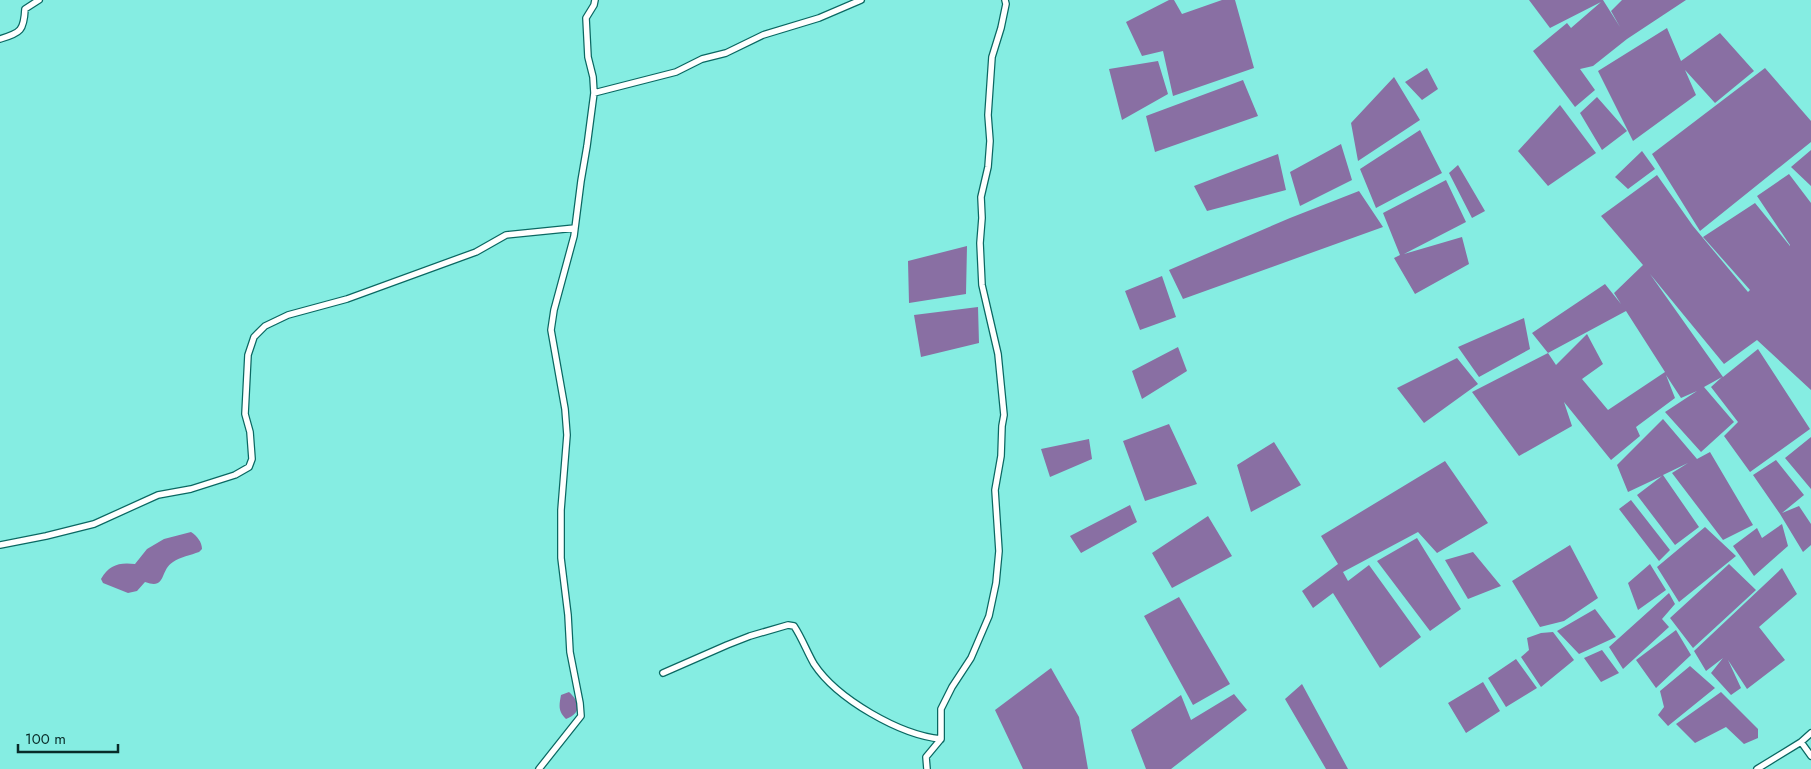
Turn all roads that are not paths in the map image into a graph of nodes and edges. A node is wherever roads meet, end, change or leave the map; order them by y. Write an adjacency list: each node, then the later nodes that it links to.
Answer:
1 (39, 0): 5 (street)
2 (595, 0): 6 (street)
3 (861, 0): 6 (street)
4 (1006, 0): 11 (street)
5 (0, 39)
6 (594, 93): 7 (street)
7 (575, 228): 8 (street); 14 (street)
8 (0, 545)
9 (663, 673): 11 (street)
10 (1811, 733): 12 (street)
11 (941, 739): 15 (street)
12 (1801, 742): 13 (street); 16 (street)
13 (1811, 756)
14 (539, 769)
15 (927, 769)
16 (1757, 769)

